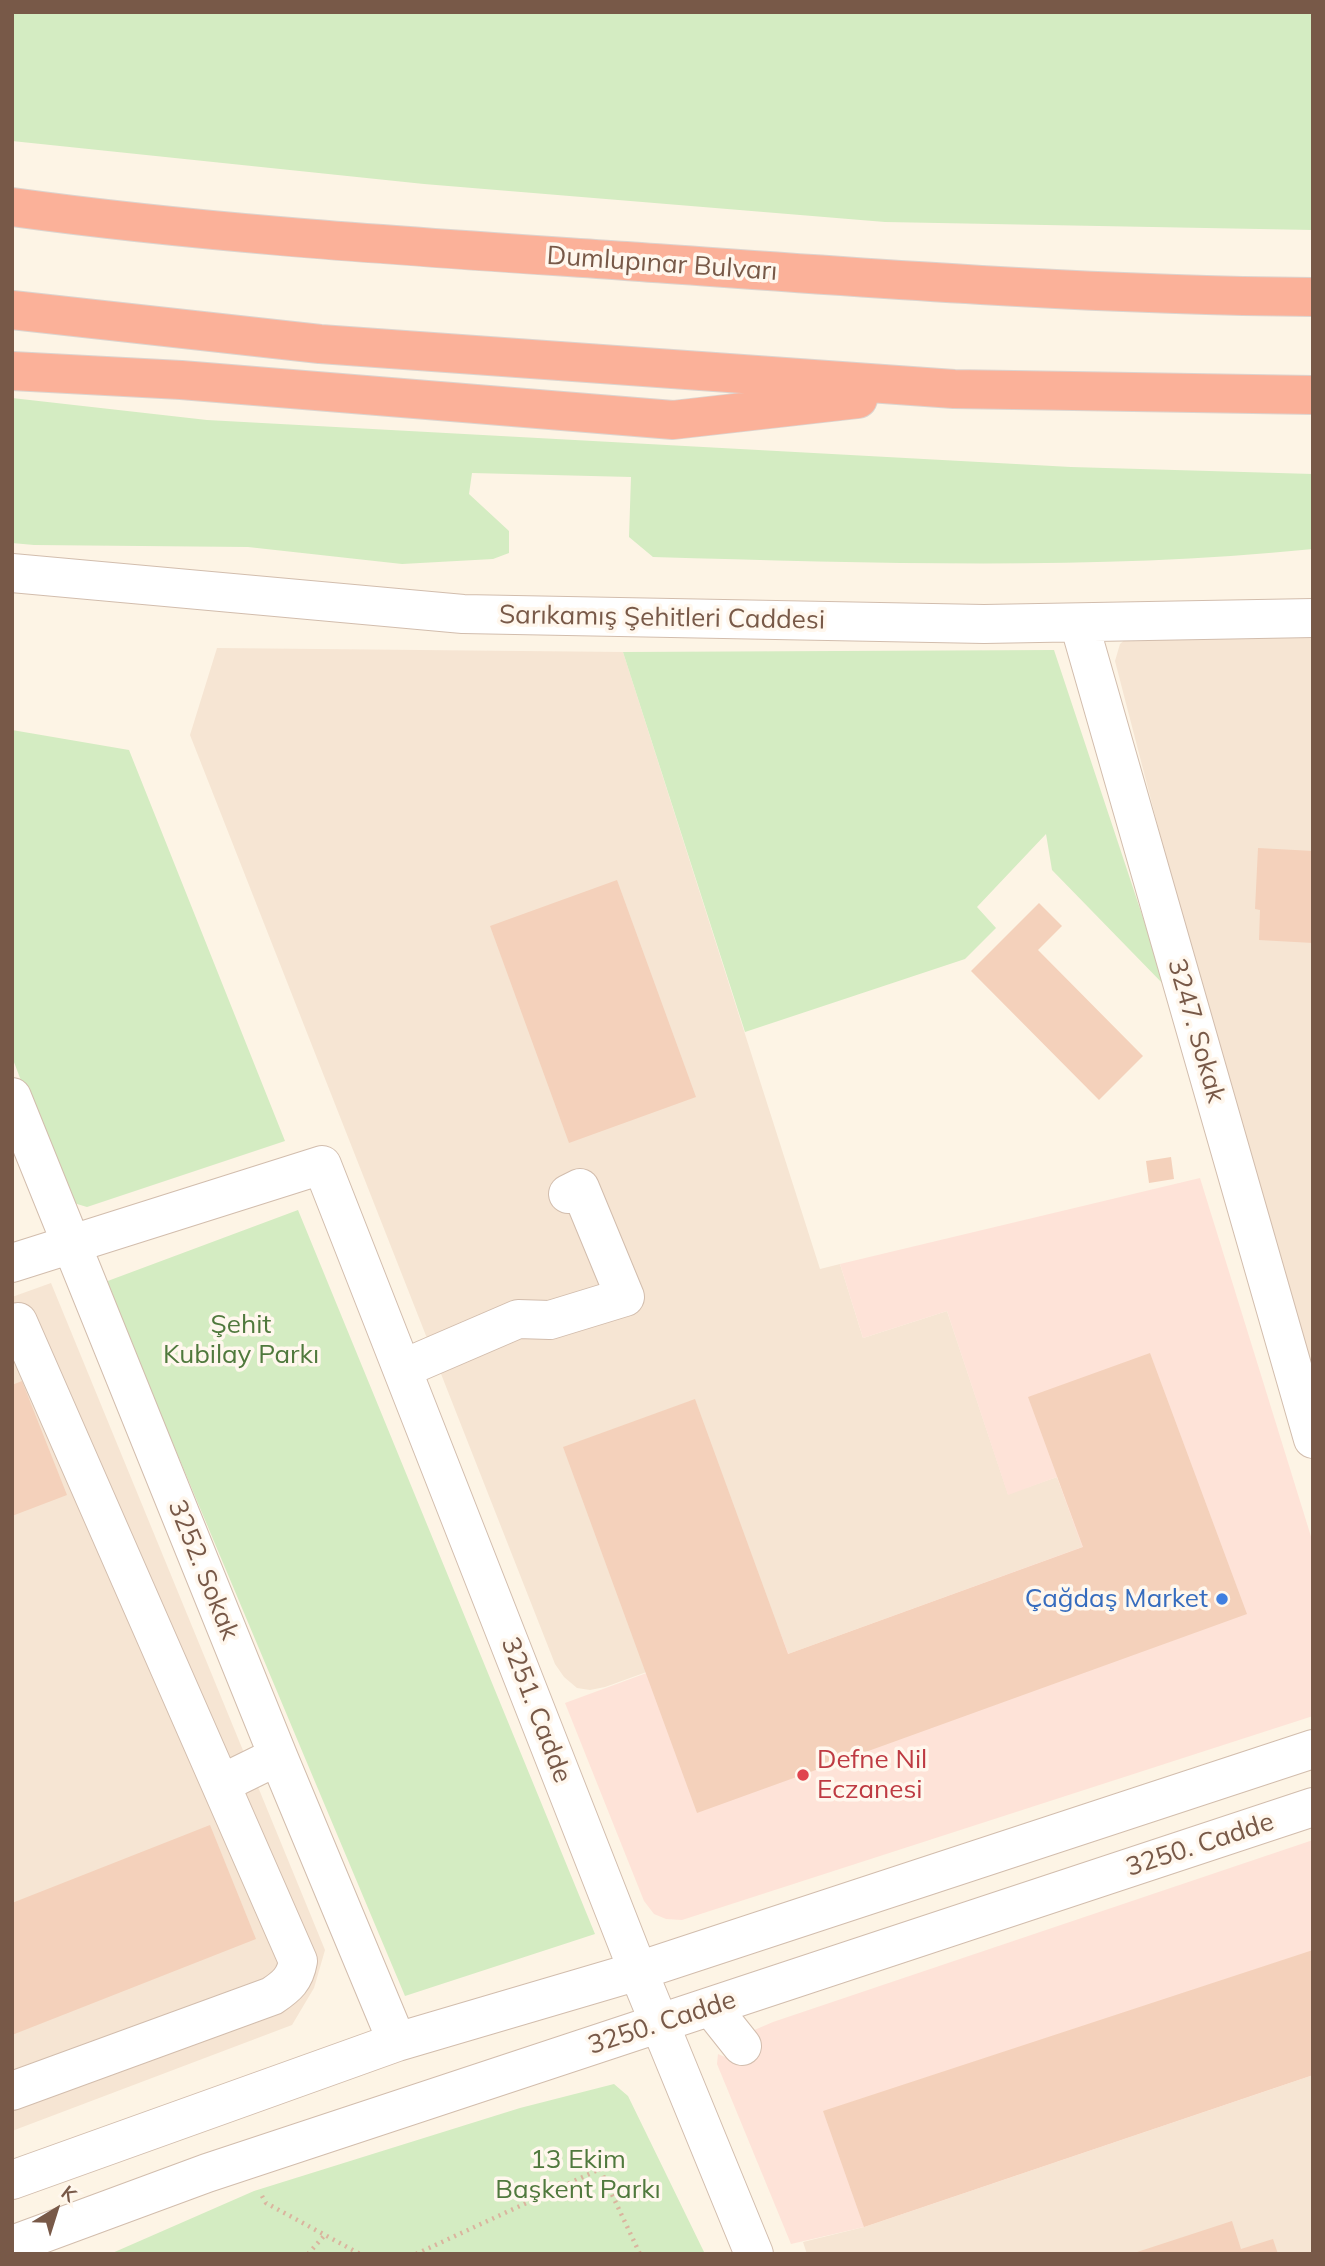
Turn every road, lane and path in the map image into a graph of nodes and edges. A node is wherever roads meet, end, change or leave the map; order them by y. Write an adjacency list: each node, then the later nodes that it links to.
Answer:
1 (12, 207): 2 (highway, Dumlupınar Bulvarı)
2 (1313, 297)
3 (12, 310): 5 (highway)
4 (12, 371): 5 (highway)
5 (954, 388): 6 (highway)
6 (1313, 395)
7 (12, 573): 9 (street, Sarıkamış Şehitleri Caddesi)
8 (1313, 618): 9 (street, Sarıkamış Şehitleri Caddesi)
9 (1079, 622): 16 (street, 3247. Sokak)
10 (14, 1106): 12 (street, 3252. Sokak)
11 (568, 1194): 15 (street)
12 (70, 1242): 13 (street); 15 (street, 3251. Cadde); 18 (street, 3252. Sokak)
13 (12, 1263)
14 (18, 1322): 19 (street)
15 (402, 1369): 21 (street, 3251. Cadde)
16 (1313, 1439)
17 (1313, 1749): 21 (street)
18 (278, 1756): 19 (street); 24 (street, 3252. Sokak)
19 (220, 1784): 26 (street)
20 (1313, 1807): 22 (street, 3250. Cadde)
21 (638, 1971): 23 (street, 3251. Cadde); 24 (street)
22 (712, 2007): 23 (street, 3250. Cadde); 25 (street)
23 (660, 2024): 27 (street, 3250. Cadde); 35 (street, 3251. Cadde)
24 (397, 2042): 28 (street)
25 (742, 2046)
26 (12, 2091)
27 (243, 2161): 29 (path); 30 (street, 3250. Cadde)
28 (12, 2180)
29 (326, 2235): 31 (path); 32 (path)
30 (13, 2250)
31 (308, 2254)
32 (360, 2254)
33 (416, 2254): 34 (path)
34 (640, 2254)
35 (754, 2254)

